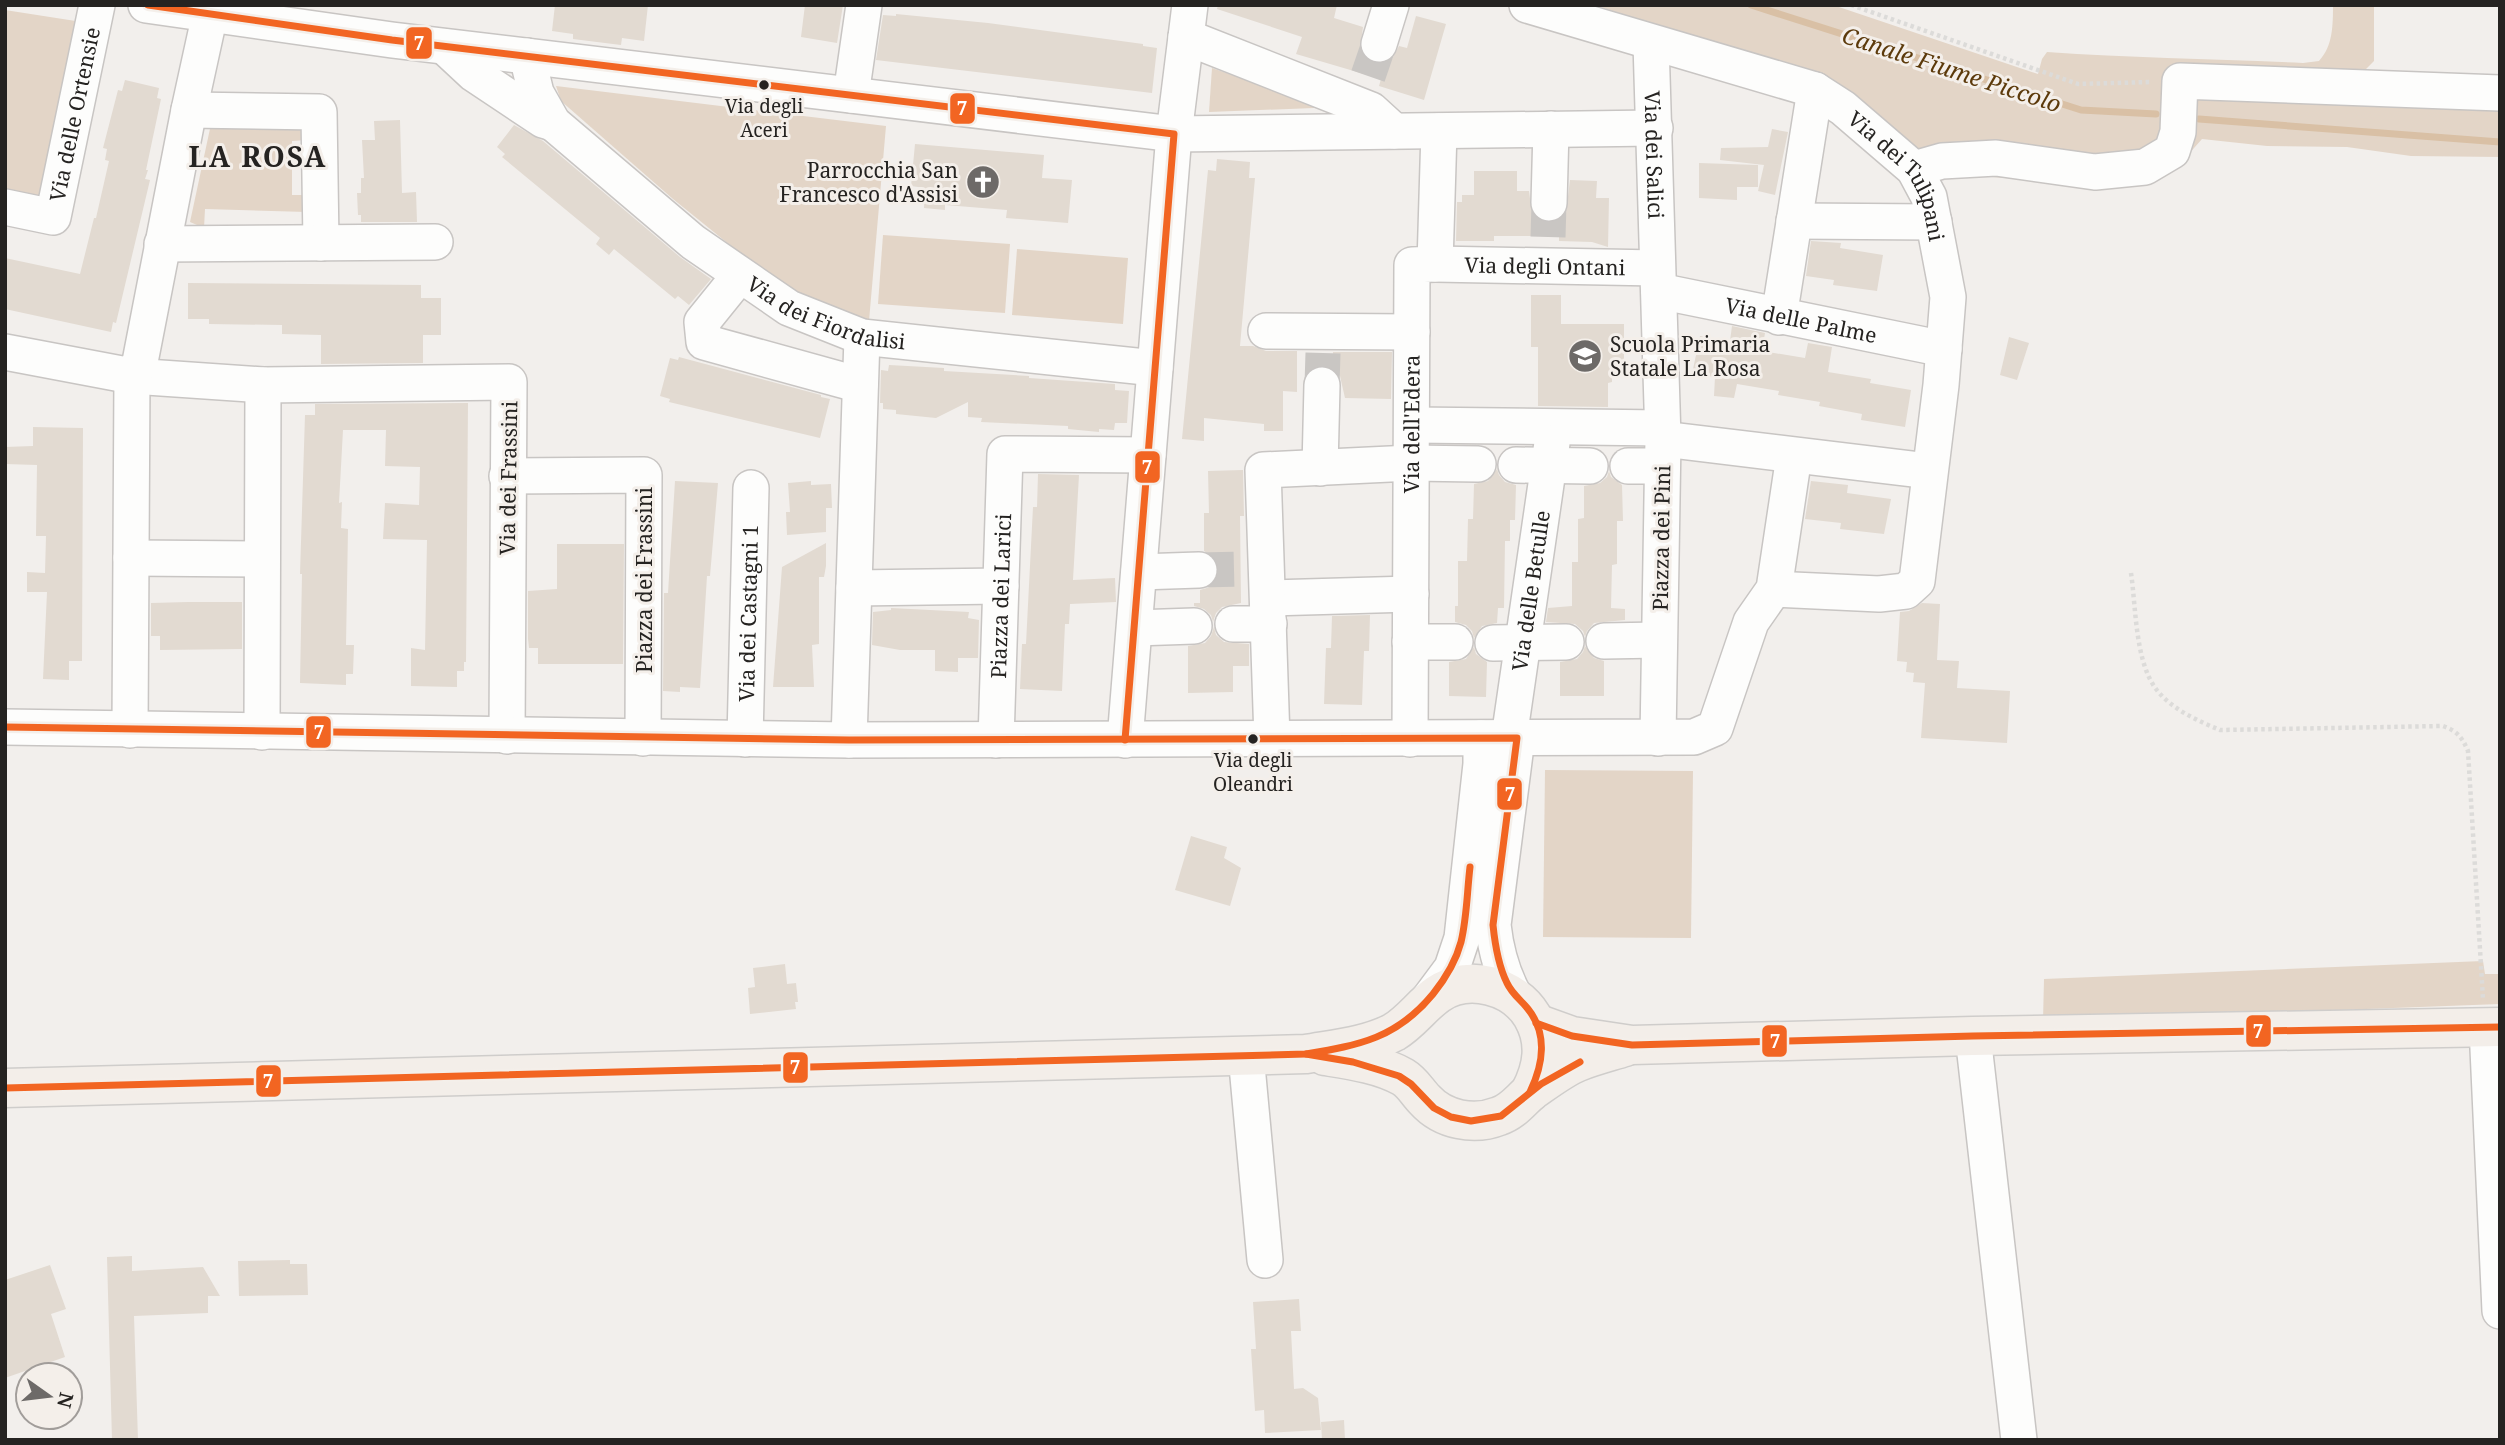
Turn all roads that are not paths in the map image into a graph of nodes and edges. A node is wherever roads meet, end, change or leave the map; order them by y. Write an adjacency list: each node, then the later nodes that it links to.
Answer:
1 (97, 5): 24 (street, Via delle Ortensie)
2 (146, 5): 6 (street)
3 (864, 5): 14 (street)
4 (1391, 5): 11 (street)
5 (1527, 5): 8 (street, Via dei Tulipani)
6 (210, 14): 9 (street); 16 (street)
7 (1188, 21): 11 (street); 22 (street)
8 (1651, 43): 12 (street, Via dei Tulipani); 18 (street, Via dei Salici)
9 (445, 47): 10 (street); 15 (street, Via dei Fiordalisi)
10 (522, 56): 14 (street); 15 (street); 17 (street, Via dei Fiordalisi)
11 (1369, 75): 20 (street)
12 (1815, 90): 23 (street, Via dei Tulipani); 25 (street)
13 (2500, 93): 23 (street)
14 (851, 95): 22 (street)
15 (521, 106): 17 (street, Via dei Fiordalisi)
16 (189, 110): 29 (street); 30 (street)
17 (553, 123): 32 (street, Via dei Fiordalisi)
18 (1655, 128): 19 (street); 33 (street, Via dei Salici)
19 (1551, 129): 21 (street); 27 (street)
20 (1394, 131): 21 (street); 22 (street)
21 (1439, 131): 31 (street)
22 (1174, 134): 41 (street)
23 (1914, 169): 26 (street, Via dei Tulipani)
24 (5, 207)
25 (1794, 221): 26 (street); 34 (street)
26 (1934, 222): 38 (street, Via dei Tulipani)
27 (1548, 235): 31 (street, Via degli Ontani); 33 (street, Via degli Ontani)
28 (435, 242): 29 (street)
29 (321, 243): 30 (street)
30 (162, 244): 42 (street)
31 (1434, 264): 36 (street, Via dell'Edera)
32 (740, 275): 37 (street, Via dei Fiordalisi); 44 (street)
33 (1658, 280): 34 (street, Via delle Palme); 46 (street, Via dei Salici)
34 (1779, 317): 38 (street, Via delle Palme)
35 (1266, 331): 40 (street)
36 (1412, 332): 40 (street); 45 (street, Via dell'Edera)
37 (862, 337): 41 (street, Via dei Fiordalisi); 44 (street)
38 (1944, 349): 54 (street, Via dei Tulipani)
39 (5, 352): 42 (street)
40 (1323, 357): 53 (street)
41 (1155, 368): 47 (street)
42 (132, 376): 43 (street); 57 (street)
43 (263, 385): 55 (street, Via dei Frassini); 58 (street)
44 (860, 385): 62 (street)
45 (1412, 425): 46 (street); 49 (street, Via dell'Edera)
46 (1663, 444): 48 (street, Piazza dei Pini); 52 (street); 69 (street, Piazza dei Pini)
47 (1148, 455): 60 (street); 61 (street, Piazza dei Larici)
48 (1794, 456): 54 (street, Piazza dei Pini); 64 (street)
49 (1411, 463): 50 (street); 53 (street); 65 (street, Via dell'Edera)
50 (1478, 464)
51 (1590, 466): 74 (street, Via delle Betulle)
52 (1628, 466)
53 (1320, 468): 63 (street)
54 (1929, 471): 64 (street, Via dei Tulipani)
55 (507, 476): 78 (street, Via dei Frassini); 79 (street, Piazza dei Frassini)
56 (751, 488): 82 (street, Via dei Castagni 1)
57 (131, 558): 58 (street); 76 (street)
58 (262, 559): 77 (street)
59 (1199, 570): 60 (street)
60 (1139, 572): 68 (street)
61 (1001, 586): 62 (street); 86 (street, Piazza dei Larici)
62 (854, 588): 85 (street)
63 (1261, 589): 65 (street); 66 (street); 83 (street)
64 (1774, 589): 81 (street)
65 (1411, 594): 71 (street, Via dell'Edera)
66 (1233, 624)
67 (1194, 626): 68 (street)
68 (1135, 628): 87 (street)
69 (1660, 640): 70 (street); 81 (street, Piazza dei Pini)
70 (1604, 641)
71 (1410, 642): 72 (street); 84 (street, Via dell'Edera)
72 (1455, 642)
73 (1566, 642): 74 (street)
74 (1508, 643): 80 (street, Via delle Betulle)
75 (5, 727): 76 (street)
76 (130, 730): 77 (street)
77 (262, 732): 78 (street)
78 (507, 736): 79 (street)
79 (643, 738): 82 (street)
80 (1503, 738): 81 (street); 84 (street); 88 (street); 89 (street)
81 (1658, 738)
82 (745, 739): 85 (street)
83 (1272, 739): 84 (street); 87 (street)
84 (1410, 739)
85 (849, 740): 86 (street)
86 (996, 740): 87 (street)
87 (1125, 740)
88 (1422, 1008): 89 (main road); 93 (main road); 95 (main road)
89 (1526, 1010): 92 (main road); 97 (main road)
90 (2493, 1027): 91 (main road); 99 (street)
91 (1973, 1035): 92 (main road); 100 (street)
92 (1632, 1045): 97 (main road)
93 (1306, 1054): 94 (main road); 95 (main road)
94 (1246, 1055): 96 (main road); 98 (street)
95 (1413, 1085): 97 (main road)
96 (5, 1088)
97 (1530, 1092)
98 (1265, 1260)
99 (2500, 1311)
100 (2019, 1440)

